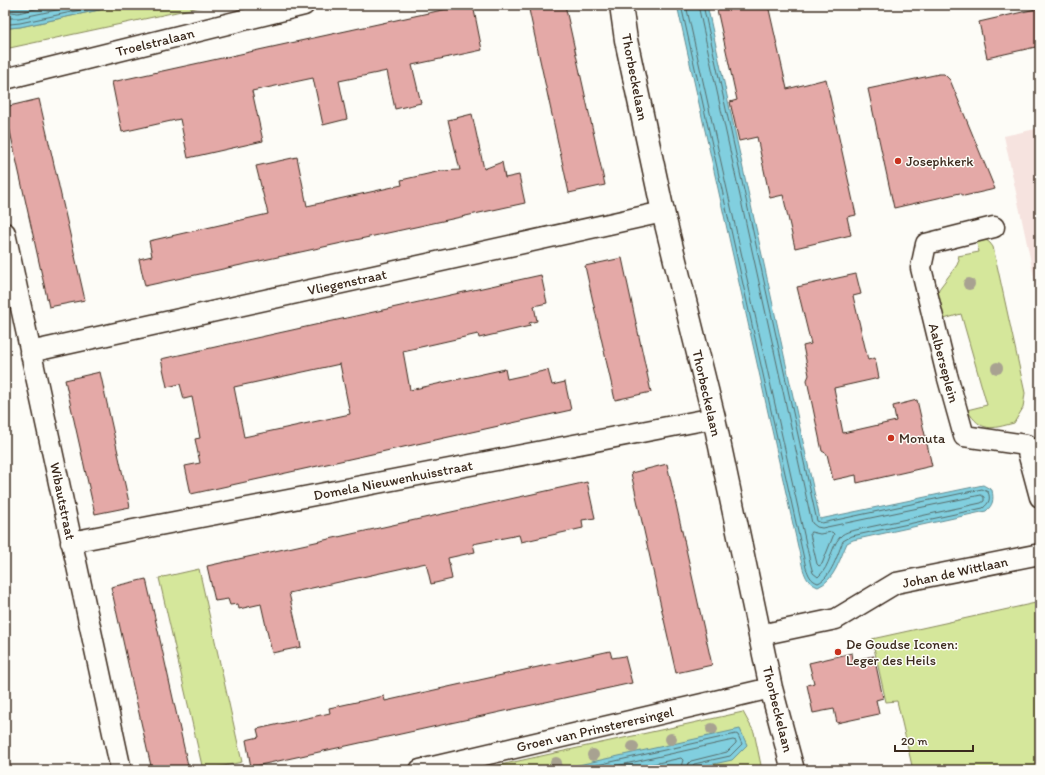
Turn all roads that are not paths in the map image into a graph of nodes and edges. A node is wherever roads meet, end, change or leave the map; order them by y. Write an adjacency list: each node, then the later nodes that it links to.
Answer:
1 (304, 5): 3 (street, Troelstralaan)
2 (623, 8): 4 (main road, Thorbeckelaan)
3 (5, 79)
4 (663, 212): 7 (street, Vliegenstraat); 8 (main road, Thorbeckelaan)
5 (994, 227): 9 (street, Aalberseplein)
6 (5, 233): 7 (street, Wibautstraat)
7 (30, 352): 10 (street, Wibautstraat)
8 (714, 418): 10 (street, Domela Nieuwenhuisstraat); 12 (main road, Thorbeckelaan)
9 (1040, 497)
10 (72, 542): 14 (street, Wibautstraat)
11 (1040, 554): 12 (street, Johan de Wittlaan)
12 (760, 635): 13 (main road, Thorbeckelaan)
13 (771, 688): 15 (street, Groen van Prinsterersingel); 16 (main road, Thorbeckelaan)
14 (121, 770)
15 (420, 770)
16 (793, 770)

